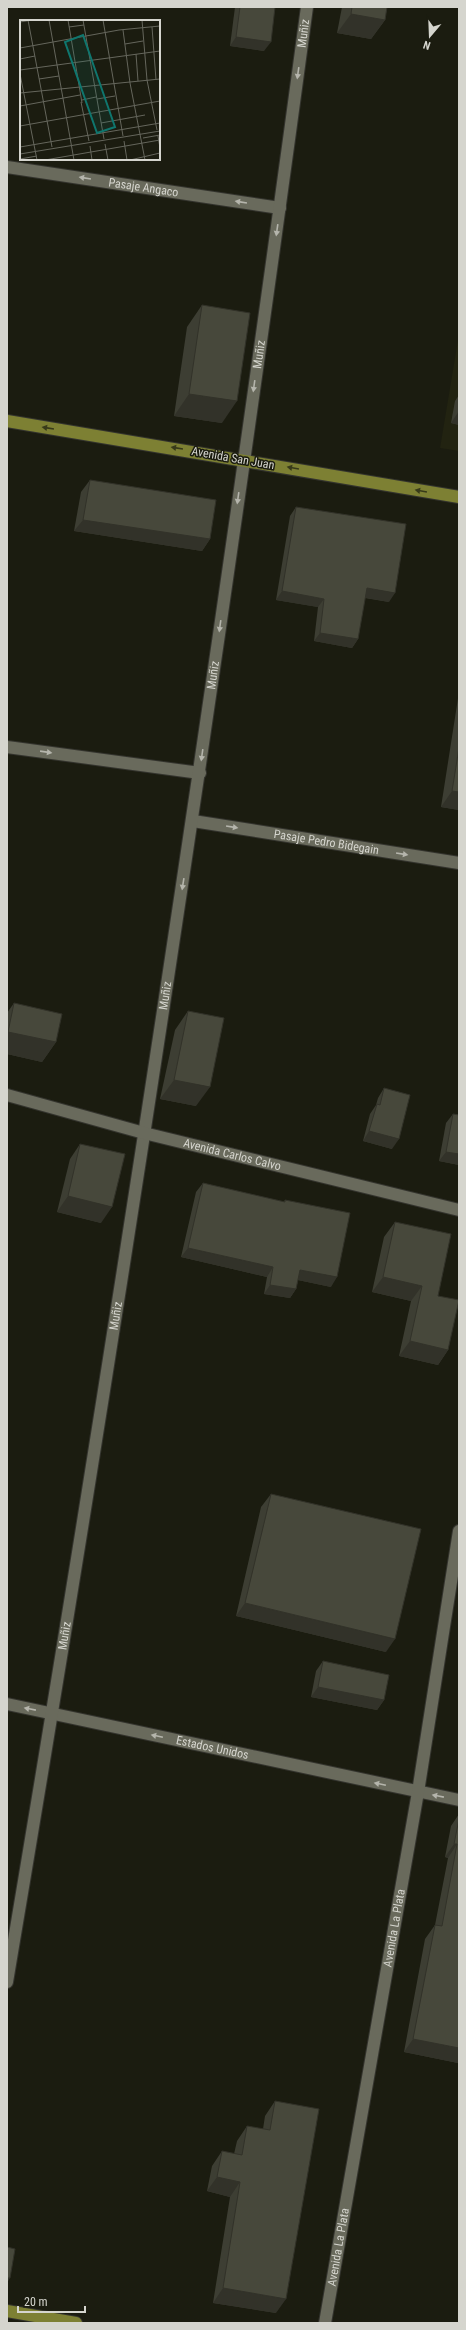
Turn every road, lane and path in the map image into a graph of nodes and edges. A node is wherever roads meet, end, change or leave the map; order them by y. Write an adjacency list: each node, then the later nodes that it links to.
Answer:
1 (307, 7): 3 (street, Muñiz, one-way to 3)
2 (7, 166): 3 (street, Pasaje Angaco, one-way to 2)
3 (280, 208): 5 (street, Muñiz, one-way to 5)
4 (7, 421): 5 (main road, Avenida San Juan, one-way to 4)
5 (243, 459): 6 (main road, Avenida San Juan, one-way to 5); 8 (street, Muñiz, one-way to 8)
6 (459, 497)
7 (7, 747): 8 (street, one-way to 8)
8 (200, 773): 9 (street, Muñiz)
9 (193, 821): 10 (street, Pasaje Pedro Bidegain, one-way to 10); 12 (street, Muñiz, one-way to 12)
10 (459, 863)
11 (7, 1095): 12 (street, Avenida Carlos Calvo)
12 (144, 1133): 13 (street, Avenida Carlos Calvo); 16 (street, Muñiz)
13 (459, 1210)
14 (459, 1531): 17 (street, Avenida La Plata)
15 (7, 1704): 16 (street, Estados Unidos, one-way to 15)
16 (53, 1713): 17 (street, Estados Unidos, one-way to 16); 19 (street, Muñiz)
17 (418, 1792): 18 (street, Estados Unidos, one-way to 17); 22 (street, Avenida La Plata)
18 (459, 1800)
19 (7, 1982)
20 (7, 2311): 21 (main road)
21 (76, 2323)
22 (325, 2323)

